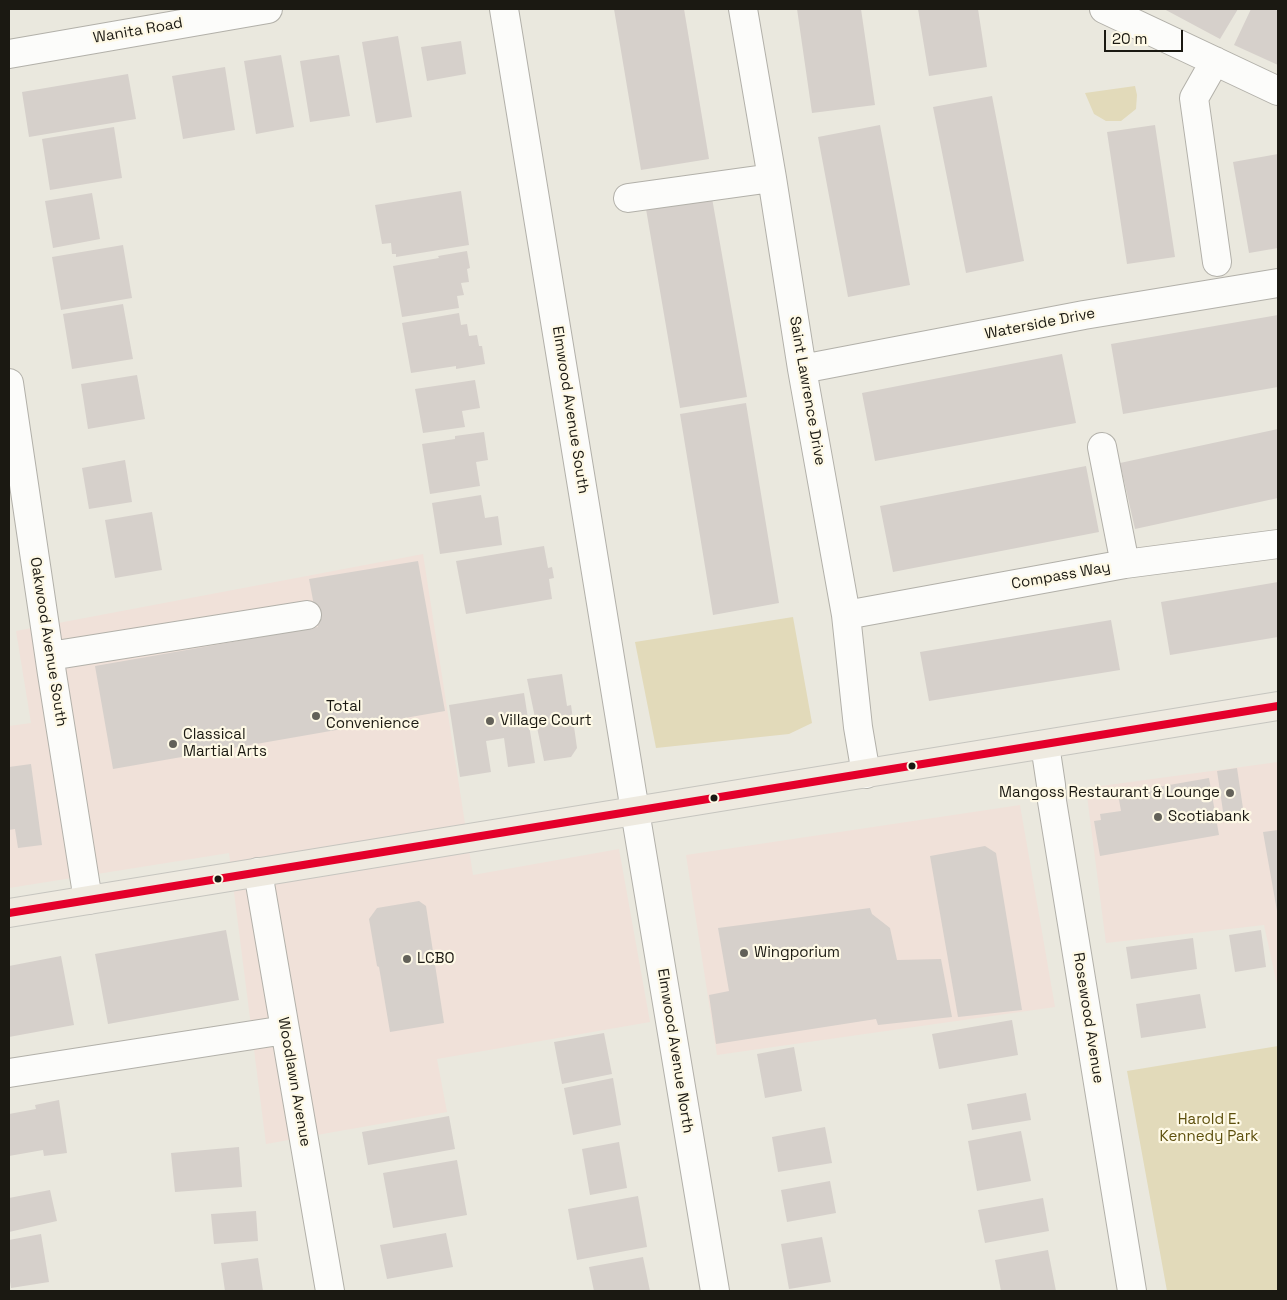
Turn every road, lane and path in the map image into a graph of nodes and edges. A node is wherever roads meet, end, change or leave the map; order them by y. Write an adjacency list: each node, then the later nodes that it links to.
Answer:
1 (268, 9): 5 (street, Wanita Road)
2 (504, 9): 23 (street, Elmwood Avenue South)
3 (743, 9): 8 (street, Saint Lawrence Drive)
4 (1104, 9): 6 (street)
5 (9, 54)
6 (1215, 61): 7 (street); 10 (street)
7 (1278, 91)
8 (772, 178): 9 (street); 12 (street, Saint Lawrence Drive)
9 (628, 198)
10 (1217, 262)
11 (1278, 283): 12 (street, Waterside Drive)
12 (802, 369): 18 (street, Saint Lawrence Drive)
13 (9, 383): 19 (street, Oakwood Avenue South)
14 (1102, 447): 16 (street)
15 (1278, 544): 16 (street, Compass Way)
16 (1125, 564): 18 (street, Compass Way)
17 (307, 615): 19 (street)
18 (846, 615): 22 (street, Saint Lawrence Drive)
19 (50, 656): 25 (street, Oakwood Avenue South)
20 (1278, 706): 21 (main road)
21 (1045, 744): 22 (main road); 31 (street, Rosewood Avenue)
22 (866, 774): 23 (main road)
23 (634, 811): 24 (main road); 30 (street, Elmwood Avenue North)
24 (258, 872): 25 (main road); 27 (street, Woodlawn Avenue)
25 (88, 900): 26 (main road)
26 (9, 913)
27 (285, 1030): 28 (street); 29 (street, Woodlawn Avenue)
28 (9, 1074)
29 (330, 1291)
30 (715, 1291)
31 (1132, 1291)

